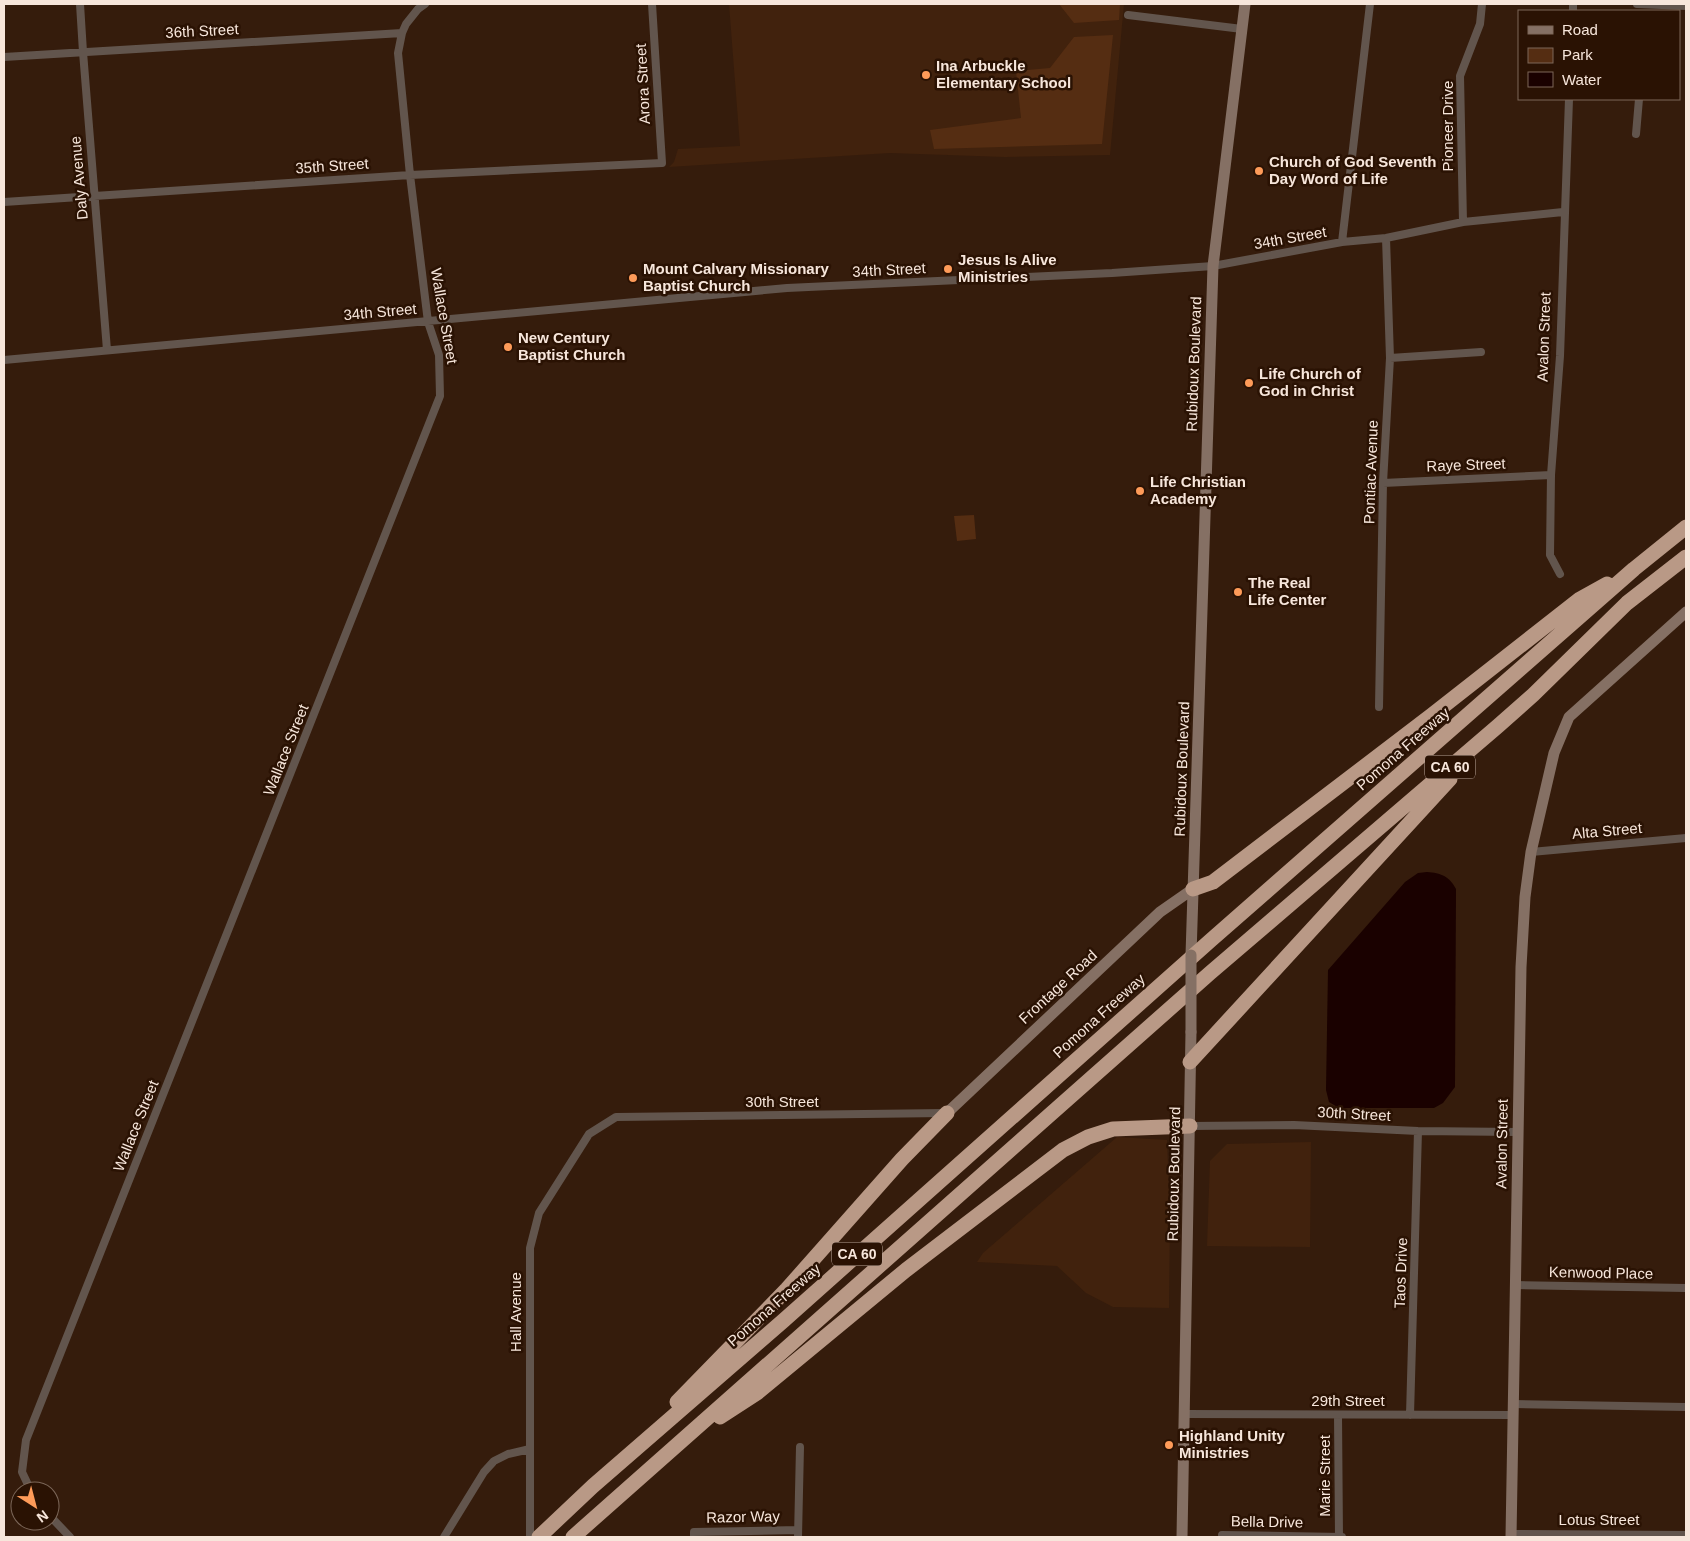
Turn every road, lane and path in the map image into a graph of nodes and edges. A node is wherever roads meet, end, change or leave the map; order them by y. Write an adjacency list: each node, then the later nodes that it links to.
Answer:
1 (80, 4): 13 (street, Daly Avenue)
2 (425, 4): 12 (street, Wallace Street)
3 (652, 4): 18 (street, Arora Street)
4 (1245, 4): 11 (main road, Rubidoux Boulevard)
5 (1370, 4): 25 (street)
6 (1482, 4): 23 (street, Pioneer Drive)
7 (1637, 4): 8 (street)
8 (1647, 4): 9 (street)
9 (1686, 6)
10 (1128, 16): 11 (street)
11 (1242, 29): 26 (main road, Rubidoux Boulevard)
12 (402, 32): 13 (street, 36th Street); 19 (street, Wallace Street)
13 (83, 52): 14 (street, 36th Street); 20 (street, Daly Avenue)
14 (4, 57)
15 (1569, 100): 22 (street, Avalon Street)
16 (1639, 100): 17 (street)
17 (1636, 134)
18 (662, 163): 19 (street, 35th Street)
19 (410, 174): 20 (street, 35th Street); 27 (street, Wallace Street)
20 (94, 195): 21 (street, 35th Street); 28 (street, Daly Avenue)
21 (4, 202)
22 (1564, 212): 23 (street, 34th Street); 32 (street, Avalon Street)
23 (1463, 222): 24 (street, 34th Street)
24 (1386, 238): 25 (street, 34th Street); 30 (street, Pontiac Avenue)
25 (1342, 242): 26 (street, 34th Street)
26 (1212, 266): 27 (street, 34th Street); 43 (main road, Rubidoux Boulevard)
27 (428, 322): 28 (street, 34th Street); 60 (street, Wallace Street)
28 (107, 350): 31 (street, 34th Street)
29 (1481, 352): 30 (street)
30 (1390, 358): 33 (street, Pontiac Avenue)
31 (4, 360)
32 (1551, 475): 33 (street, Raye Street); 37 (street, Avalon Street)
33 (1384, 483): 40 (street, Pontiac Avenue)
34 (1686, 527): 36 (highway, Pomona Freeway / CA 60)
35 (1686, 557): 39 (highway, CA 60)
36 (1634, 569): 43 (highway); 61 (highway, Pomona Freeway / CA 60)
37 (1560, 574)
38 (1686, 612): 42 (main road, Avalon Street)
39 (1533, 695): 44 (highway); 57 (highway, CA 60)
40 (1379, 707)
41 (1686, 838): 42 (street, Alta Street)
42 (1531, 852): 49 (main road, Avalon Street)
43 (1193, 889): 44 (main road, Rubidoux Boulevard, bridge); 45 (main road, Frontage Road)
44 (1190, 1062): 47 (main road, Rubidoux Boulevard)
45 (948, 1113): 46 (street, 30th Street); 61 (highway)
46 (616, 1117): 59 (street, Hall Avenue)
47 (1190, 1126): 48 (street, 30th Street); 54 (main road, Rubidoux Boulevard); 57 (highway)
48 (1418, 1131): 49 (street, 30th Street); 56 (street, Taos Drive)
49 (1517, 1132): 50 (main road, Avalon Street)
50 (1515, 1286): 51 (street, Kenwood Place); 53 (main road, Avalon Street)
51 (1686, 1288)
52 (1686, 1407): 53 (street, 29th Street)
53 (1513, 1410): 56 (street, 29th Street); 65 (main road, Avalon Street)
54 (1184, 1414): 55 (street, 29th Street); 73 (main road, Rubidoux Boulevard)
55 (1338, 1415): 56 (street, 29th Street); 74 (street, Marie Street)
56 (1410, 1415)
57 (683, 1441): 71 (highway, CA 60)
58 (800, 1447): 63 (street)
59 (530, 1449): 68 (street); 69 (street, Hall Avenue)
60 (26, 1481)
61 (593, 1486): 70 (highway, Pomona Freeway / CA 60)
62 (60, 1526): 67 (street)
63 (798, 1534): 72 (street, Razor Way)
64 (1222, 1535): 74 (street, Bella Drive)
65 (1511, 1535): 66 (street, Lotus Street)
66 (1686, 1535)
67 (70, 1537)
68 (444, 1537)
69 (530, 1537)
70 (539, 1537)
71 (573, 1537)
72 (694, 1537)
73 (1182, 1537)
74 (1340, 1537)

